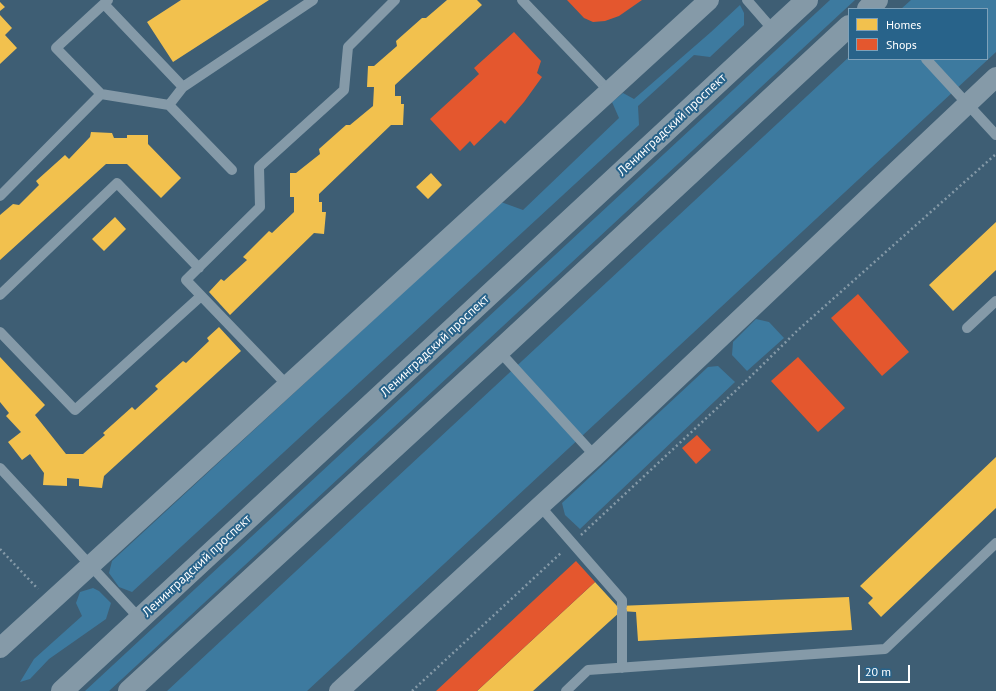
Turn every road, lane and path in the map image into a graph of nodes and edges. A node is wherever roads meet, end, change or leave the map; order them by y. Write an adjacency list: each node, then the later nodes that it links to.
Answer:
1 (313, 0): 12 (lane)
2 (395, 0): 21 (lane)
3 (522, 0): 13 (lane)
4 (709, 0): 13 (street)
5 (747, 0): 9 (lane)
6 (808, 0): 9 (main road, Ленинградский проспект)
7 (106, 2): 12 (lane); 14 (lane)
8 (848, 27): 27 (main road)
9 (774, 31): 37 (main road, Ленинградский проспект)
10 (927, 60): 15 (lane)
11 (996, 77): 15 (street)
12 (183, 87): 16 (lane)
13 (609, 91): 28 (street)
14 (101, 94): 16 (lane); 20 (lane)
15 (967, 104): 17 (lane); 29 (street)
16 (169, 105): 19 (lane)
17 (996, 135)
18 (996, 154): 32 (path)
19 (232, 170)
20 (0, 196)
21 (199, 268): 22 (lane); 23 (lane)
22 (0, 295)
23 (201, 296): 26 (lane); 28 (lane)
24 (996, 301): 25 (lane)
25 (967, 328)
26 (0, 332)
27 (499, 351): 29 (lane); 41 (main road)
28 (288, 386): 35 (street)
29 (595, 456): 31 (street)
30 (0, 468): 35 (lane)
31 (540, 506): 32 (lane); 42 (street)
32 (572, 543): 39 (lane); 43 (path)
33 (996, 543): 39 (lane)
34 (0, 548): 36 (path)
35 (91, 566): 36 (street); 37 (lane)
36 (50, 603): 38 (street)
37 (140, 619): 40 (main road, Ленинградский проспект)
38 (0, 648)
39 (622, 668): 44 (lane)
40 (62, 691)
41 (129, 691)
42 (339, 691)
43 (412, 691)
44 (566, 691)

